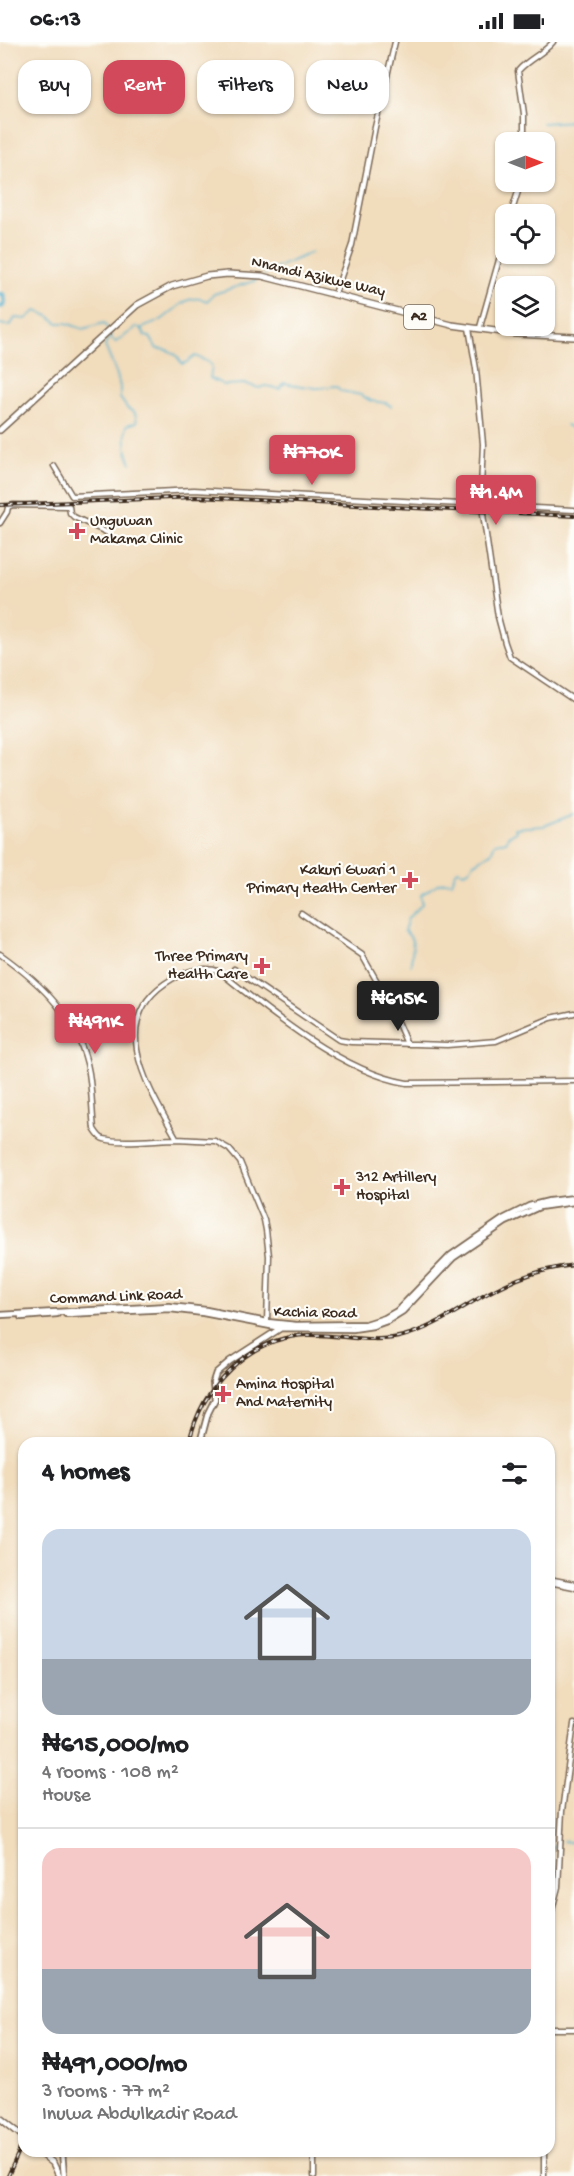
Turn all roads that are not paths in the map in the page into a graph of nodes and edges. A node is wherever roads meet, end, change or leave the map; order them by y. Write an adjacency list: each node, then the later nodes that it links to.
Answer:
1 (395, 42): 5 (main road)
2 (553, 42): 3 (main road)
3 (524, 132)
4 (498, 264): 6 (main road)
5 (336, 291): 6 (highway, Nnamdi Azikwe Way / A2); 9 (highway, Nnamdi Azikwe Way / A2)
6 (480, 327): 8 (highway, Nnamdi Azikwe Way / A2)
7 (469, 328): 8 (highway, Nnamdi Azikwe Way / A2); 9 (highway, Nnamdi Azikwe Way / A2); 11 (main road)
8 (574, 336)
9 (2, 426)
10 (54, 466): 11 (main road)
11 (482, 507): 12 (main road); 15 (main road)
12 (574, 510)
13 (0, 523): 14 (main road)
14 (109, 539)
15 (574, 700)
16 (301, 913): 20 (main road)
17 (0, 954): 22 (main road)
18 (234, 969): 20 (main road)
19 (574, 1013): 20 (main road)
20 (407, 1044)
21 (574, 1081): 22 (main road)
22 (177, 1139): 25 (main road)
23 (574, 1200): 25 (main road, Kachia Road); 26 (main road, Kachia Road)
24 (0, 1316): 25 (main road, Command Link Road)
25 (266, 1324): 26 (main road, Kachia Road); 27 (main road, Kachia Road)
26 (281, 1328): 27 (main road)
27 (263, 1339): 28 (main road, Kachia Road)
28 (201, 1437)
29 (555, 1581): 30 (main road)
30 (574, 1585)
31 (574, 1724): 32 (main road)
32 (555, 1899)
33 (555, 2029): 34 (main road)
34 (574, 2029)
35 (0, 2120): 36 (highway)
36 (18, 2134)
37 (49, 2157): 41 (highway)
38 (62, 2157): 41 (main road)
39 (315, 2157): 42 (main road)
40 (544, 2157): 43 (main road)
41 (61, 2176)
42 (314, 2176)
43 (544, 2176)

